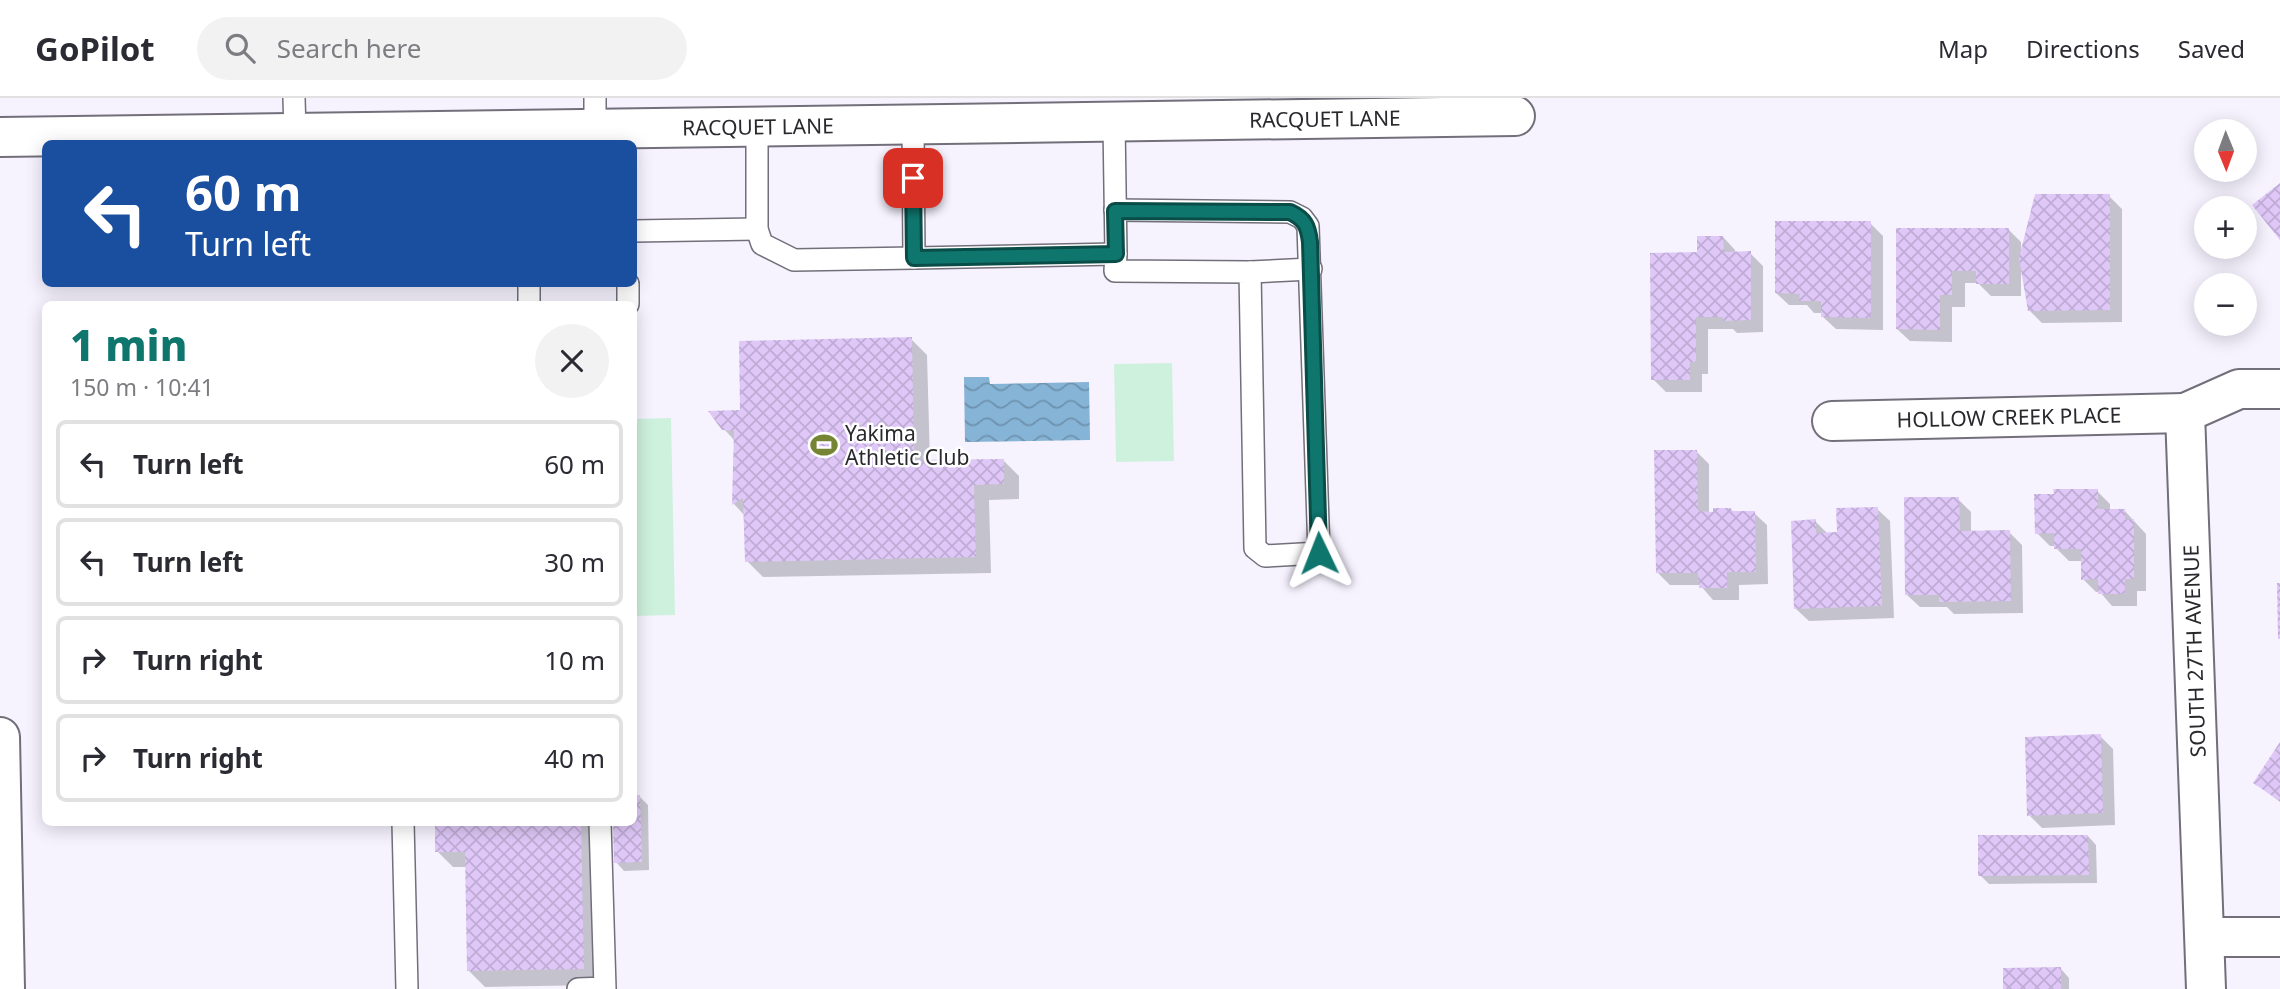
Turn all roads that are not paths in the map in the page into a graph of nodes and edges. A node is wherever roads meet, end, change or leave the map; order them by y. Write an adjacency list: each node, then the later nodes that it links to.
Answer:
1 (1224, 109): 4 (street, RACQUET LANE); 5 (street, RACQUET LANE)
2 (595, 113): 3 (street, RACQUET LANE); 7 (street, RACQUET LANE)
3 (294, 116): 8 (street, RACQUET LANE)
4 (1515, 116)
5 (1114, 123): 6 (street, RACQUET LANE); 9 (lane)
6 (913, 124): 7 (street, RACQUET LANE); 13 (lane)
7 (757, 127): 10 (lane)
8 (0, 137)
9 (1115, 211): 12 (lane); 14 (lane)
10 (757, 229): 11 (lane); 13 (lane)
11 (637, 231)
12 (1116, 254): 13 (lane); 15 (lane)
13 (914, 258)
14 (1311, 269): 15 (lane); 15 (lane)
15 (1250, 272)
16 (2280, 388): 17 (street)
17 (2185, 413): 18 (street, HOLLOW CREEK PLACE); 22 (street, SOUTH 27TH AVENUE)
18 (1832, 421)
19 (0, 737): 24 (street)
20 (402, 826): 25 (lane)
21 (600, 826): 26 (lane)
22 (2205, 937): 23 (street); 27 (street, SOUTH 27TH AVENUE)
23 (2280, 937)
24 (5, 989)
25 (407, 989)
26 (578, 989)
27 (2206, 989)

